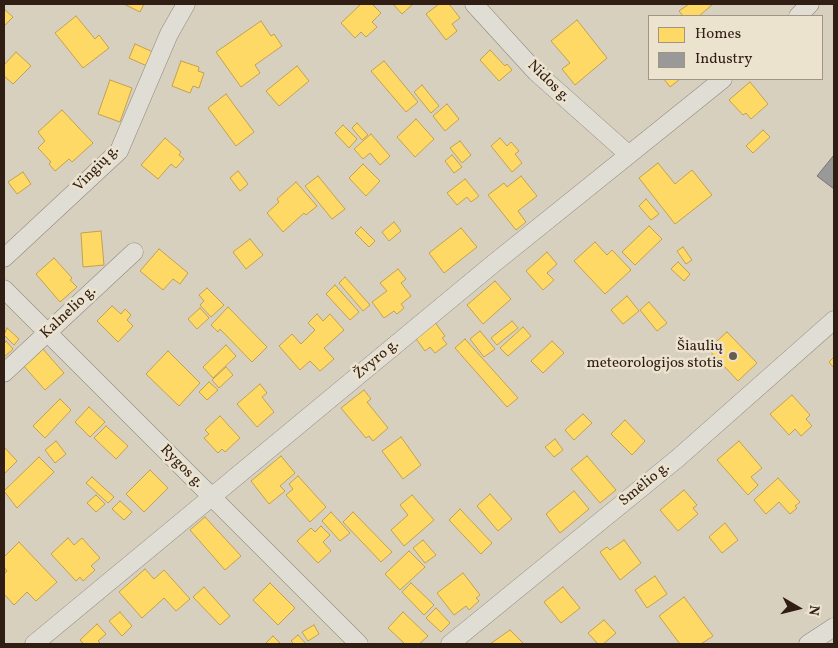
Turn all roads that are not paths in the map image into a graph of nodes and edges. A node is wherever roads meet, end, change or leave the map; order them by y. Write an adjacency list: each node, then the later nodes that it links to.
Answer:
1 (186, 4): 8 (street, Vingių g.)
2 (474, 4): 6 (street, Nidos g.)
3 (810, 4): 4 (street)
4 (799, 15)
5 (722, 80): 6 (street, Žvyro g.)
6 (628, 154): 13 (street, Žvyro g.)
7 (134, 252): 11 (street, Kalnelio g.)
8 (4, 258)
9 (4, 289): 11 (street, Rygos g.)
10 (834, 320): 17 (street, Smėlio g.)
11 (48, 333): 12 (street, Kalnelio g.); 13 (street, Rygos g.)
12 (4, 374)
13 (212, 497): 15 (street, Žvyro g.); 16 (street, Rygos g.)
14 (834, 627): 18 (street)
15 (34, 644)
16 (358, 644)
17 (450, 644)
18 (808, 644)

